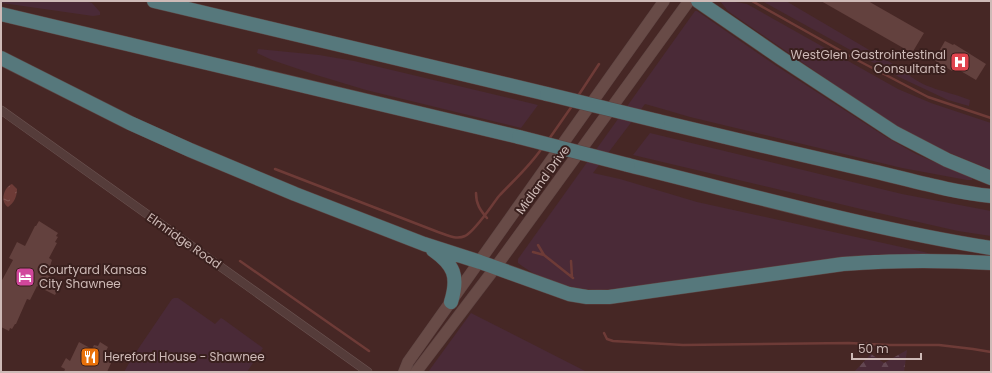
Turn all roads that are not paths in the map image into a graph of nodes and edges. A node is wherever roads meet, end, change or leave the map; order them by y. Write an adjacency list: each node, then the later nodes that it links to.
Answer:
1 (154, 1): 9 (highway, bridge)
2 (664, 1): 12 (main road, Midland Drive)
3 (690, 1): 14 (main road, Midland Drive)
4 (698, 1): 8 (highway)
5 (1, 14): 11 (highway, bridge)
6 (1, 58): 10 (highway)
7 (1, 110): 16 (street, Elmridge Road)
8 (991, 178)
9 (991, 196)
10 (424, 244): 12 (highway); 15 (highway)
11 (991, 248)
12 (480, 262): 14 (highway); 15 (main road, Midland Drive)
13 (991, 263): 14 (highway)
14 (495, 268): 18 (main road, Midland Drive)
15 (451, 302): 17 (main road, Midland Drive)
16 (368, 372)
17 (404, 372)
18 (416, 372)

